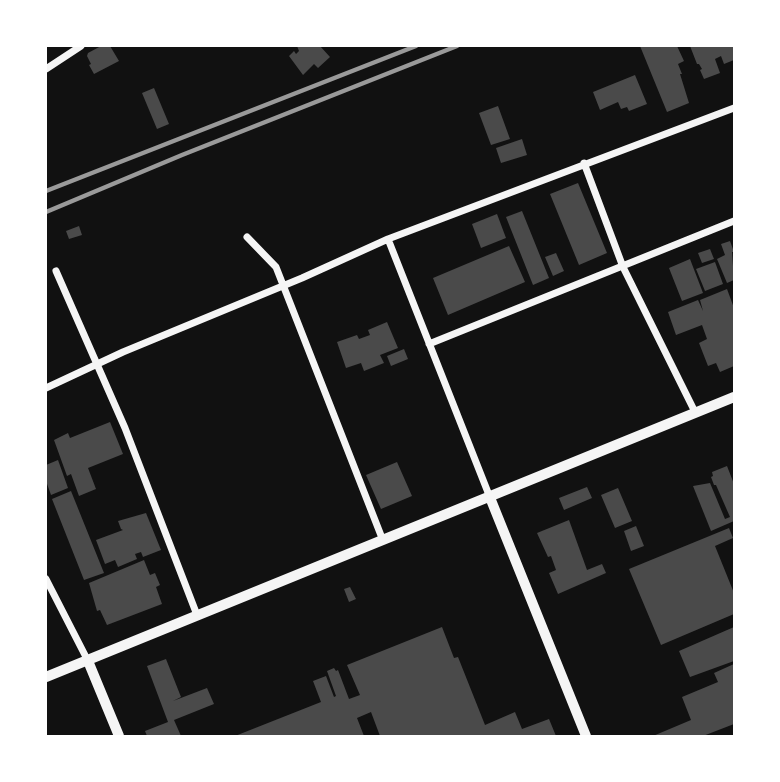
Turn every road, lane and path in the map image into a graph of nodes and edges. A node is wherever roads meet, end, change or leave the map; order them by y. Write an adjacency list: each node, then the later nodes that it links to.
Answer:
1 (81, 46): 2 (street)
2 (46, 69)
3 (734, 107): 4 (street)
4 (584, 163): 7 (street); 8 (street)
5 (734, 221): 8 (street)
6 (247, 237): 10 (street)
7 (388, 239): 10 (street); 11 (street)
8 (623, 267): 11 (street); 15 (street)
9 (56, 271): 12 (street)
10 (282, 286): 12 (street); 17 (street)
11 (429, 344): 16 (street)
12 (97, 365): 13 (street); 19 (street)
13 (46, 388)
14 (734, 397): 15 (street)
15 (695, 412): 16 (street)
16 (489, 495): 17 (street); 23 (street)
17 (382, 538): 19 (street)
18 (46, 579): 20 (street)
19 (198, 615): 20 (street)
20 (88, 661): 21 (street); 22 (street)
21 (46, 677)
22 (120, 737)
23 (586, 737)

